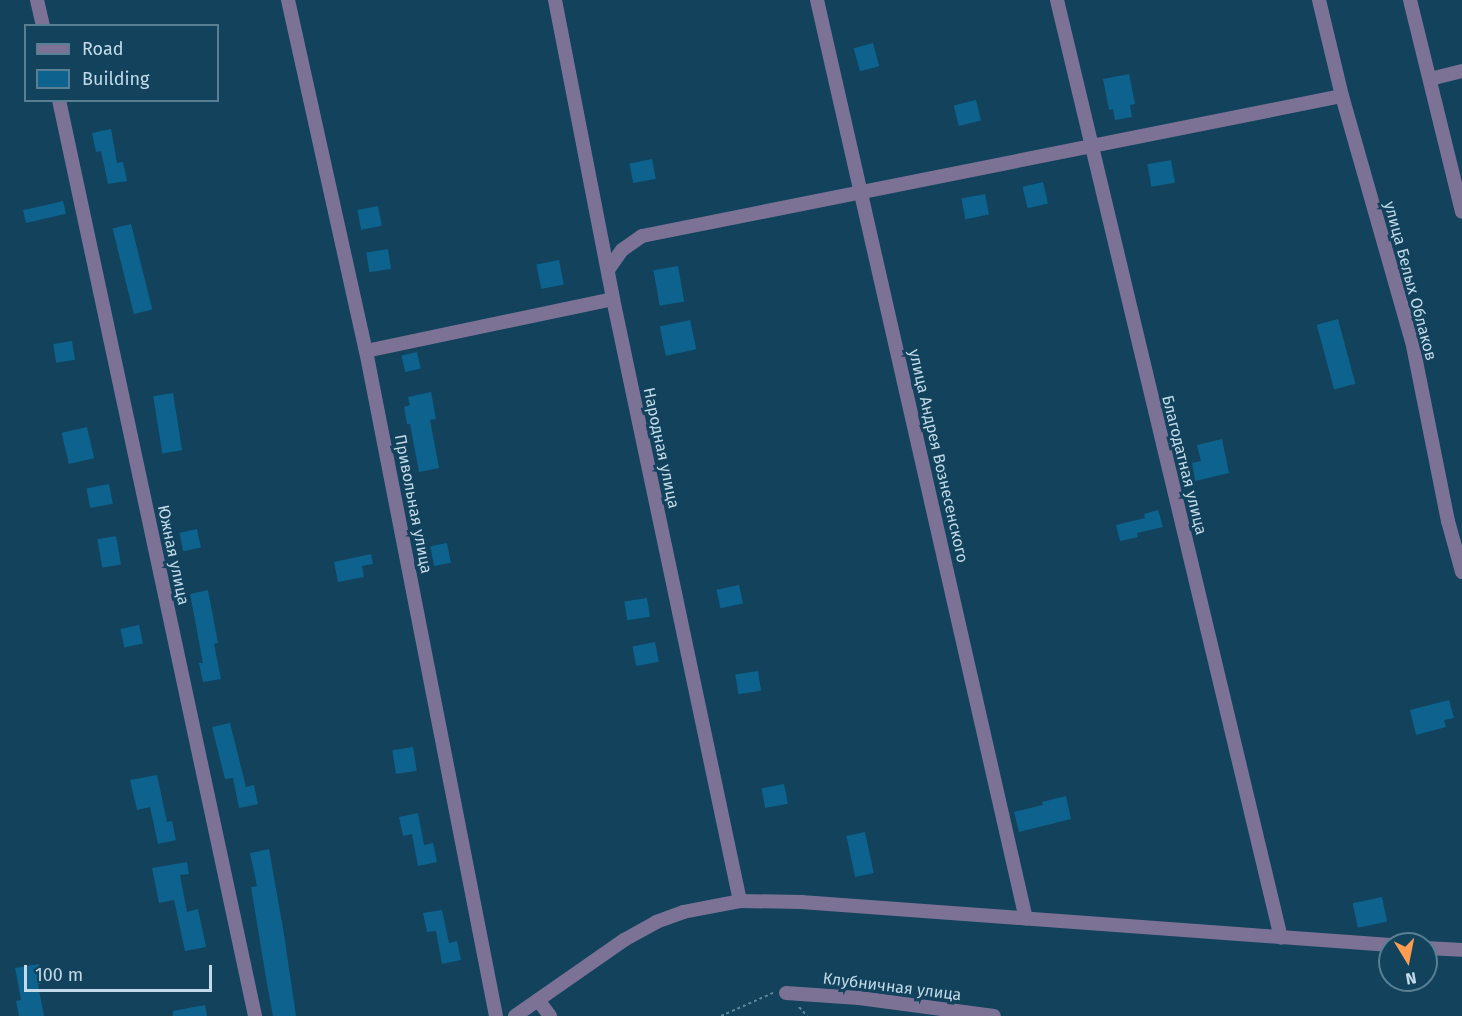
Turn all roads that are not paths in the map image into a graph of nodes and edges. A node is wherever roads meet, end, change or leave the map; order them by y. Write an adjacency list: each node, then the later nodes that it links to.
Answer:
1 (37, 0): 8 (street)
2 (288, 0): 18 (street, Привольная улица)
3 (555, 0): 16 (street, Народная улица)
4 (817, 0): 14 (street, улица Андрея Вознесенского)
5 (1057, 0): 13 (street, Благодатная улица)
6 (1319, 0): 11 (street, улица Белых Облаков)
7 (1410, 0): 10 (street)
8 (43, 24)
9 (1462, 71): 10 (street)
10 (1430, 79): 15 (street)
11 (1342, 96): 13 (street); 19 (street, улица Белых Облаков)
12 (59, 102): 28 (street, Южная улица)
13 (1091, 148): 14 (street); 22 (street, Благодатная улица)
14 (861, 192): 16 (street); 21 (street, улица Андрея Вознесенского)
15 (1462, 212)
16 (608, 270): 17 (street, Народная улица)
17 (613, 299): 18 (street); 20 (street, Народная улица)
18 (366, 351): 29 (street, Привольная улица)
19 (1462, 572)
20 (740, 901): 21 (street); 27 (street)
21 (1026, 919): 22 (street)
22 (1281, 938): 23 (street)
23 (1378, 944)
24 (1438, 949): 25 (street)
25 (1462, 950)
26 (786, 993): 32 (street, Клубничная улица)
27 (538, 1000): 30 (street); 31 (street)
28 (255, 1016)
29 (496, 1016)
30 (515, 1016)
31 (550, 1016)
32 (994, 1016)

